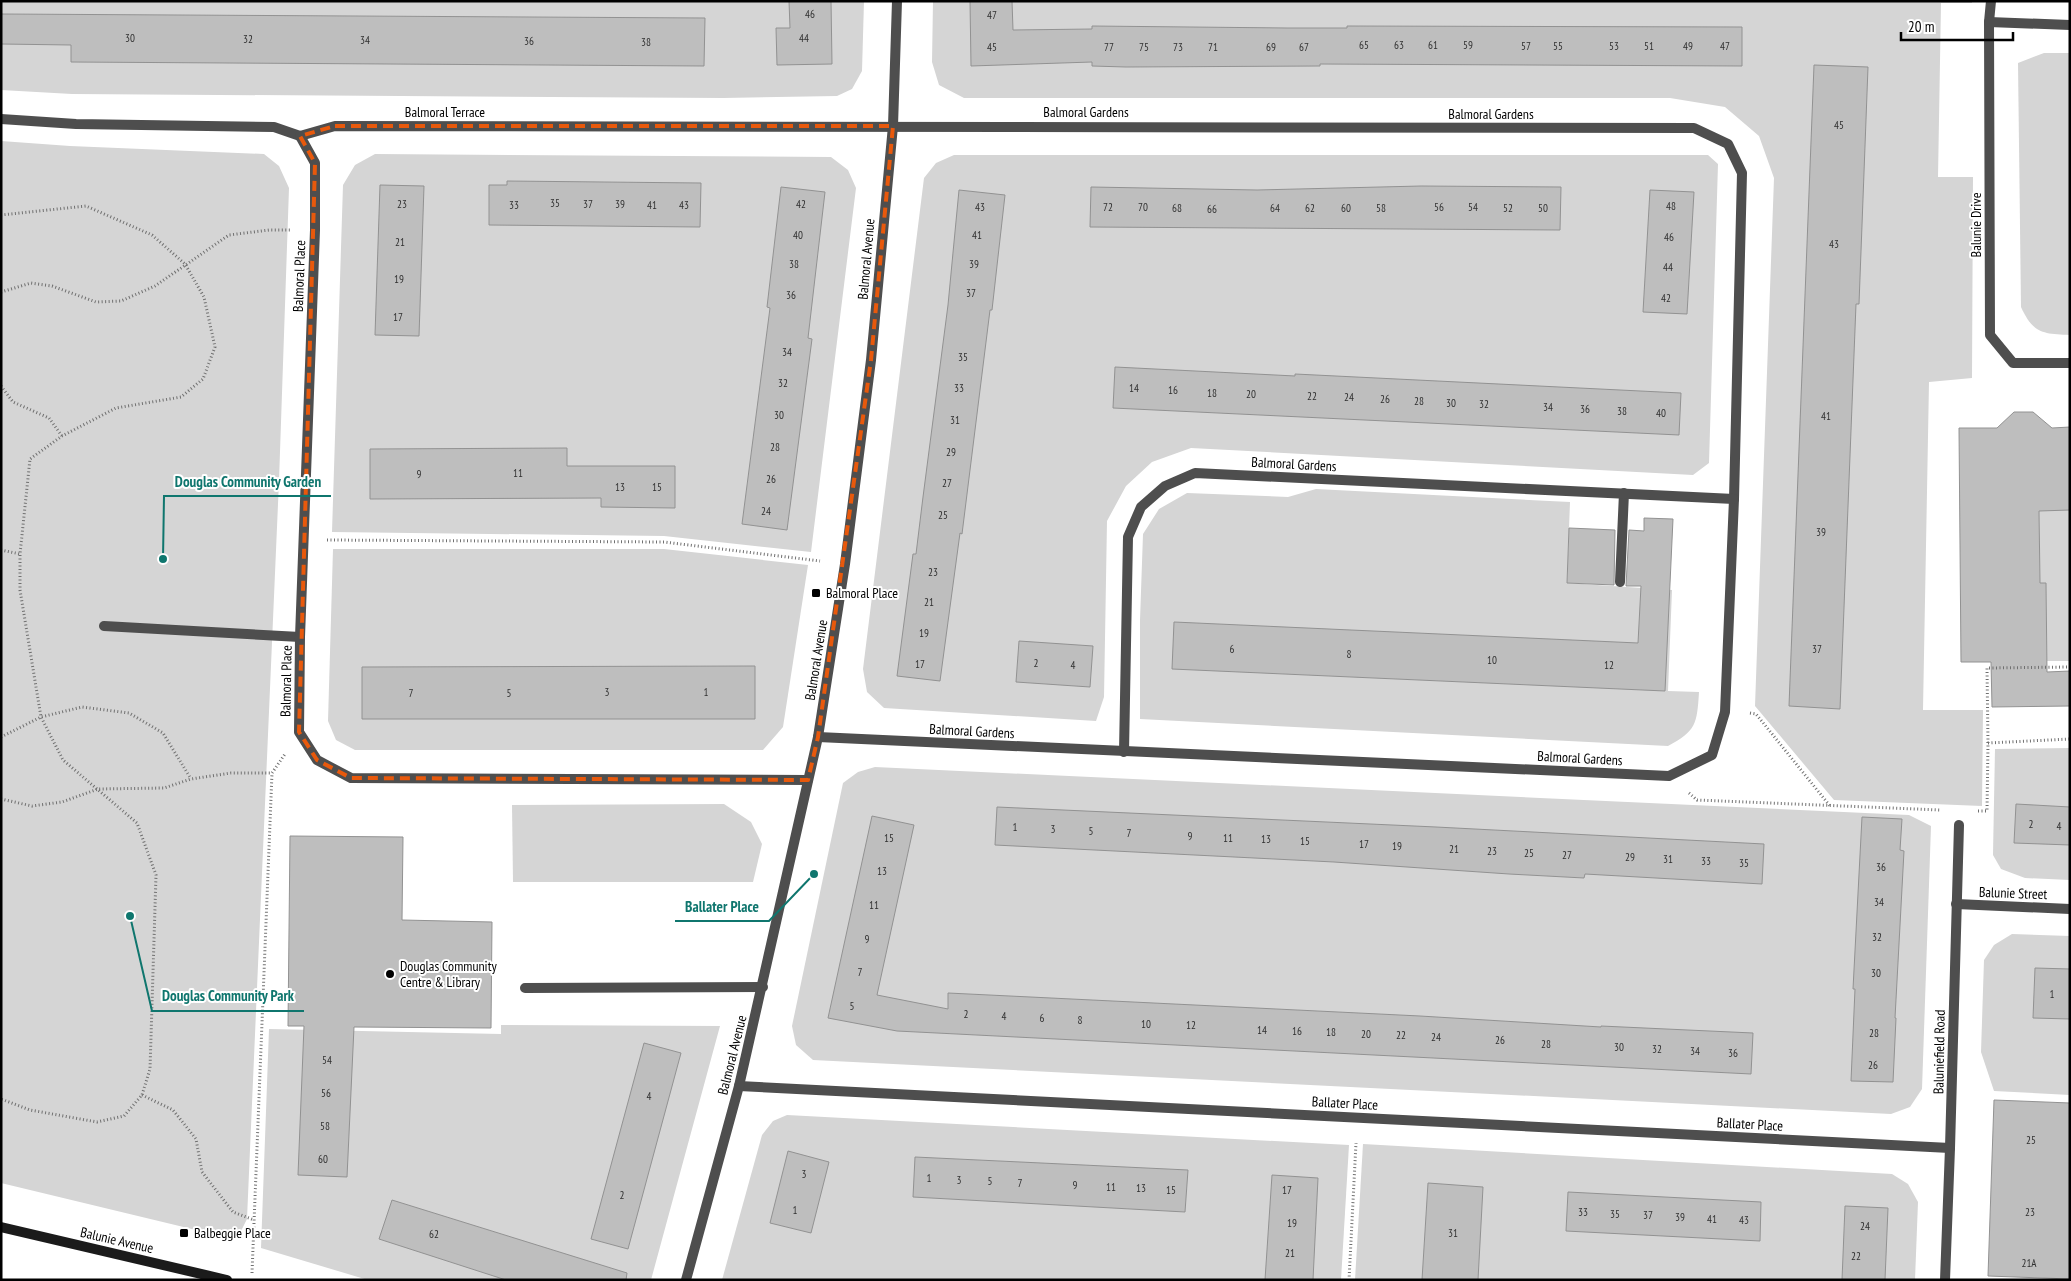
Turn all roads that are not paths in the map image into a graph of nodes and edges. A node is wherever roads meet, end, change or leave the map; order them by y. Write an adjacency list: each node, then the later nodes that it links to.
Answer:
1 (898, 1): 6 (street, Balmoral Avenue)
2 (1991, 1): 3 (street, Balunie Drive)
3 (1988, 22): 4 (street); 8 (street, Balunie Drive)
4 (2070, 25)
5 (1, 119): 7 (street)
6 (893, 126): 7 (street, Balmoral Terrace); 10 (street, Balmoral Gardens); 14 (street, Balmoral Avenue)
7 (300, 136): 13 (street, Balmoral Place)
8 (2070, 363)
9 (1624, 493): 10 (street, Balmoral Gardens); 11 (street); 15 (street, Balmoral Gardens)
10 (1734, 499): 15 (street, Balmoral Gardens)
11 (1620, 582)
12 (104, 626): 13 (street)
13 (300, 637): 16 (street, Balmoral Place)
14 (818, 737): 15 (street, Balmoral Gardens); 16 (street, Balmoral Avenue)
15 (1124, 752)
16 (808, 780): 20 (street, Balmoral Avenue)
17 (1958, 824): 18 (street, Baluniefield Road)
18 (1956, 904): 19 (street, Balunie Street); 23 (street, Baluniefield Road)
19 (2070, 908)
20 (763, 986): 21 (street); 22 (street, Balmoral Avenue)
21 (525, 988)
22 (739, 1086): 23 (street, Ballater Place); 26 (street, Balmoral Avenue)
23 (1950, 1148): 27 (street, Baluniefield Road)
24 (1, 1227): 25 (street, Balunie Avenue)
25 (227, 1280)
26 (686, 1280)
27 (1945, 1280)

